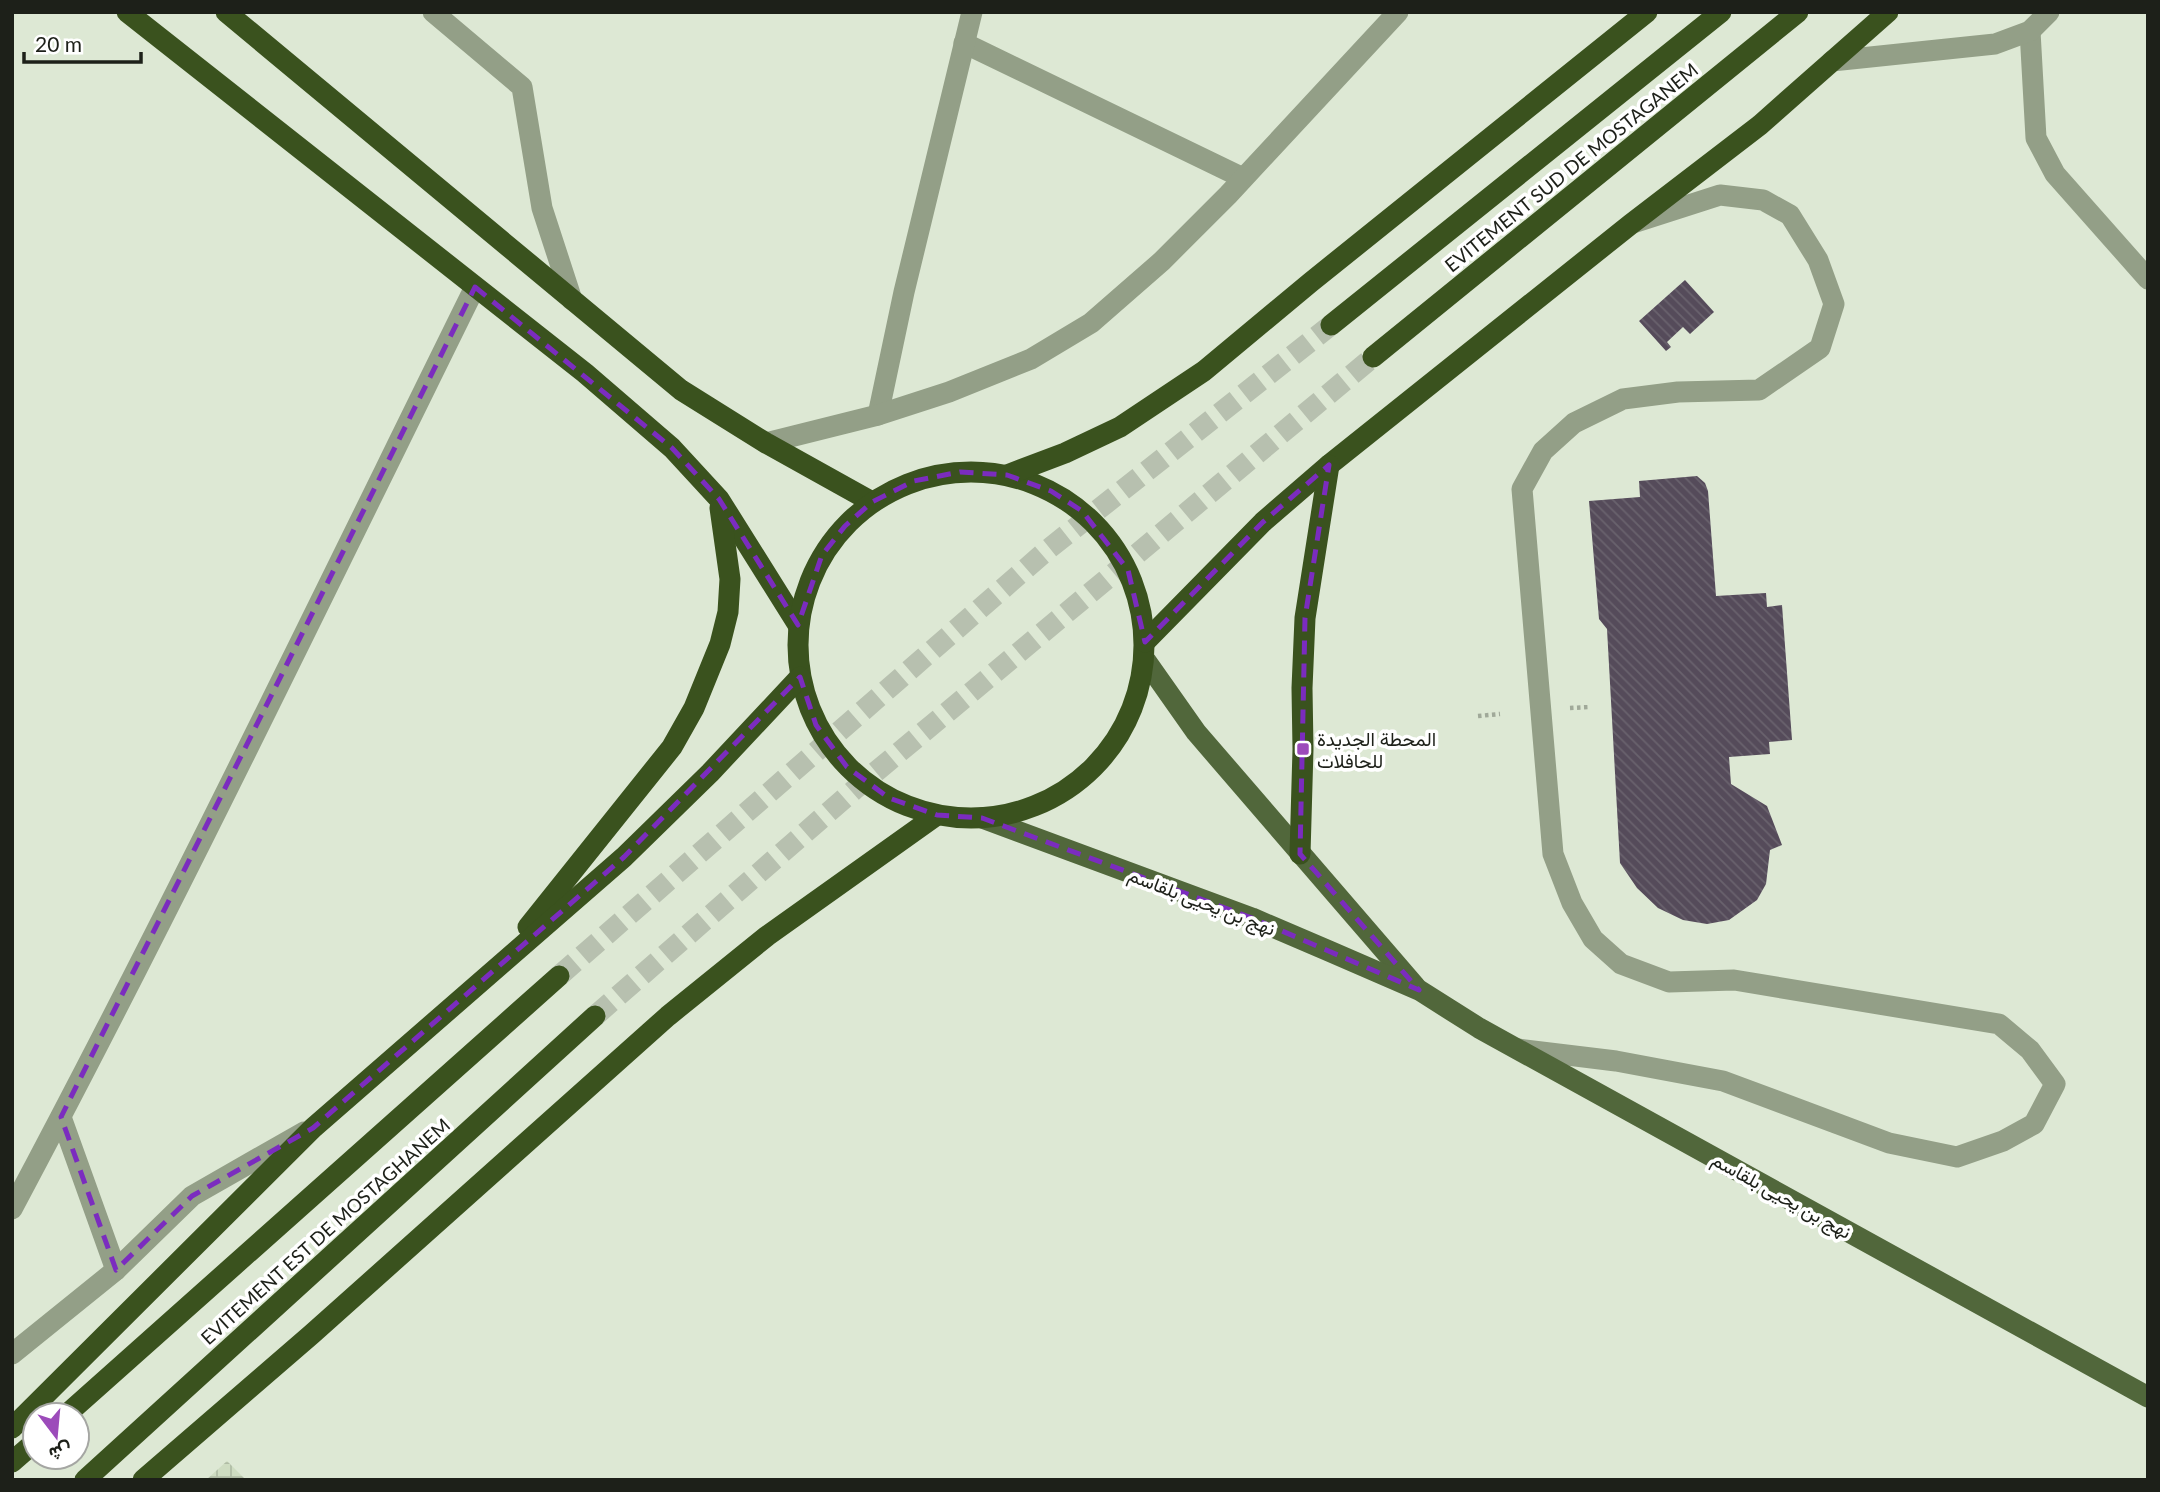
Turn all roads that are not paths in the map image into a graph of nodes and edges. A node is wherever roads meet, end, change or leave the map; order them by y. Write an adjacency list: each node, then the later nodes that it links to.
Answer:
1 (127, 12): 17 (highway)
2 (226, 12): 18 (highway)
3 (433, 12): 18 (street)
4 (972, 12): 12 (street)
5 (1398, 12): 14 (street)
6 (1647, 12): 24 (highway)
7 (1721, 12): 19 (highway, EVITEMENT SUD DE MOSTAGANEM)
8 (1798, 12): 20 (highway, EVITEMENT SUD DE MOSTAGANEM)
9 (1888, 12): 13 (highway)
10 (2049, 12): 11 (street)
11 (2030, 31): 13 (street); 16 (street)
12 (964, 43): 14 (street); 21 (street)
13 (1832, 61): 15 (highway)
14 (1243, 178): 21 (street)
15 (1631, 224): 23 (highway); 37 (street)
16 (2148, 279)
17 (475, 287): 25 (highway); 38 (street)
18 (572, 300): 22 (highway)
19 (1331, 325)
20 (1373, 357)
21 (878, 415): 22 (street)
22 (766, 443): 26 (highway)
23 (1329, 466): 28 (highway); 32 (highway)
24 (1007, 475): 26 (highway); 28 (highway)
25 (719, 499): 27 (highway); 33 (highway)
26 (872, 502): 27 (highway)
27 (798, 625): 29 (highway)
28 (1146, 651): 31 (highway); 32 (main road, نهج بن يحيى بلقاسم)
29 (800, 677): 30 (highway); 33 (highway)
30 (937, 816): 31 (highway); 47 (highway)
31 (982, 818): 35 (main road, نهج بن يحيى بلقاسم)
32 (1300, 854): 35 (main road, نهج بن يحيى بلقاسم)
33 (492, 972): 39 (highway)
34 (559, 976): 44 (highway, EVITEMENT EST DE MOSTAGHANEM)
35 (1419, 990): 37 (main road, نهج بن يحيى بلقاسم)
36 (595, 1016): 46 (highway, EVITEMENT EST DE MOSTAGHANEM)
37 (1517, 1049): 43 (main road, نهج بن يحيى بلقاسم)
38 (61, 1117): 40 (street); 41 (street)
39 (313, 1128): 41 (street); 45 (highway)
40 (12, 1209)
41 (116, 1270): 42 (street)
42 (12, 1354)
43 (2148, 1397)
44 (82, 1401)
45 (12, 1428)
46 (85, 1480)
47 (143, 1480)

